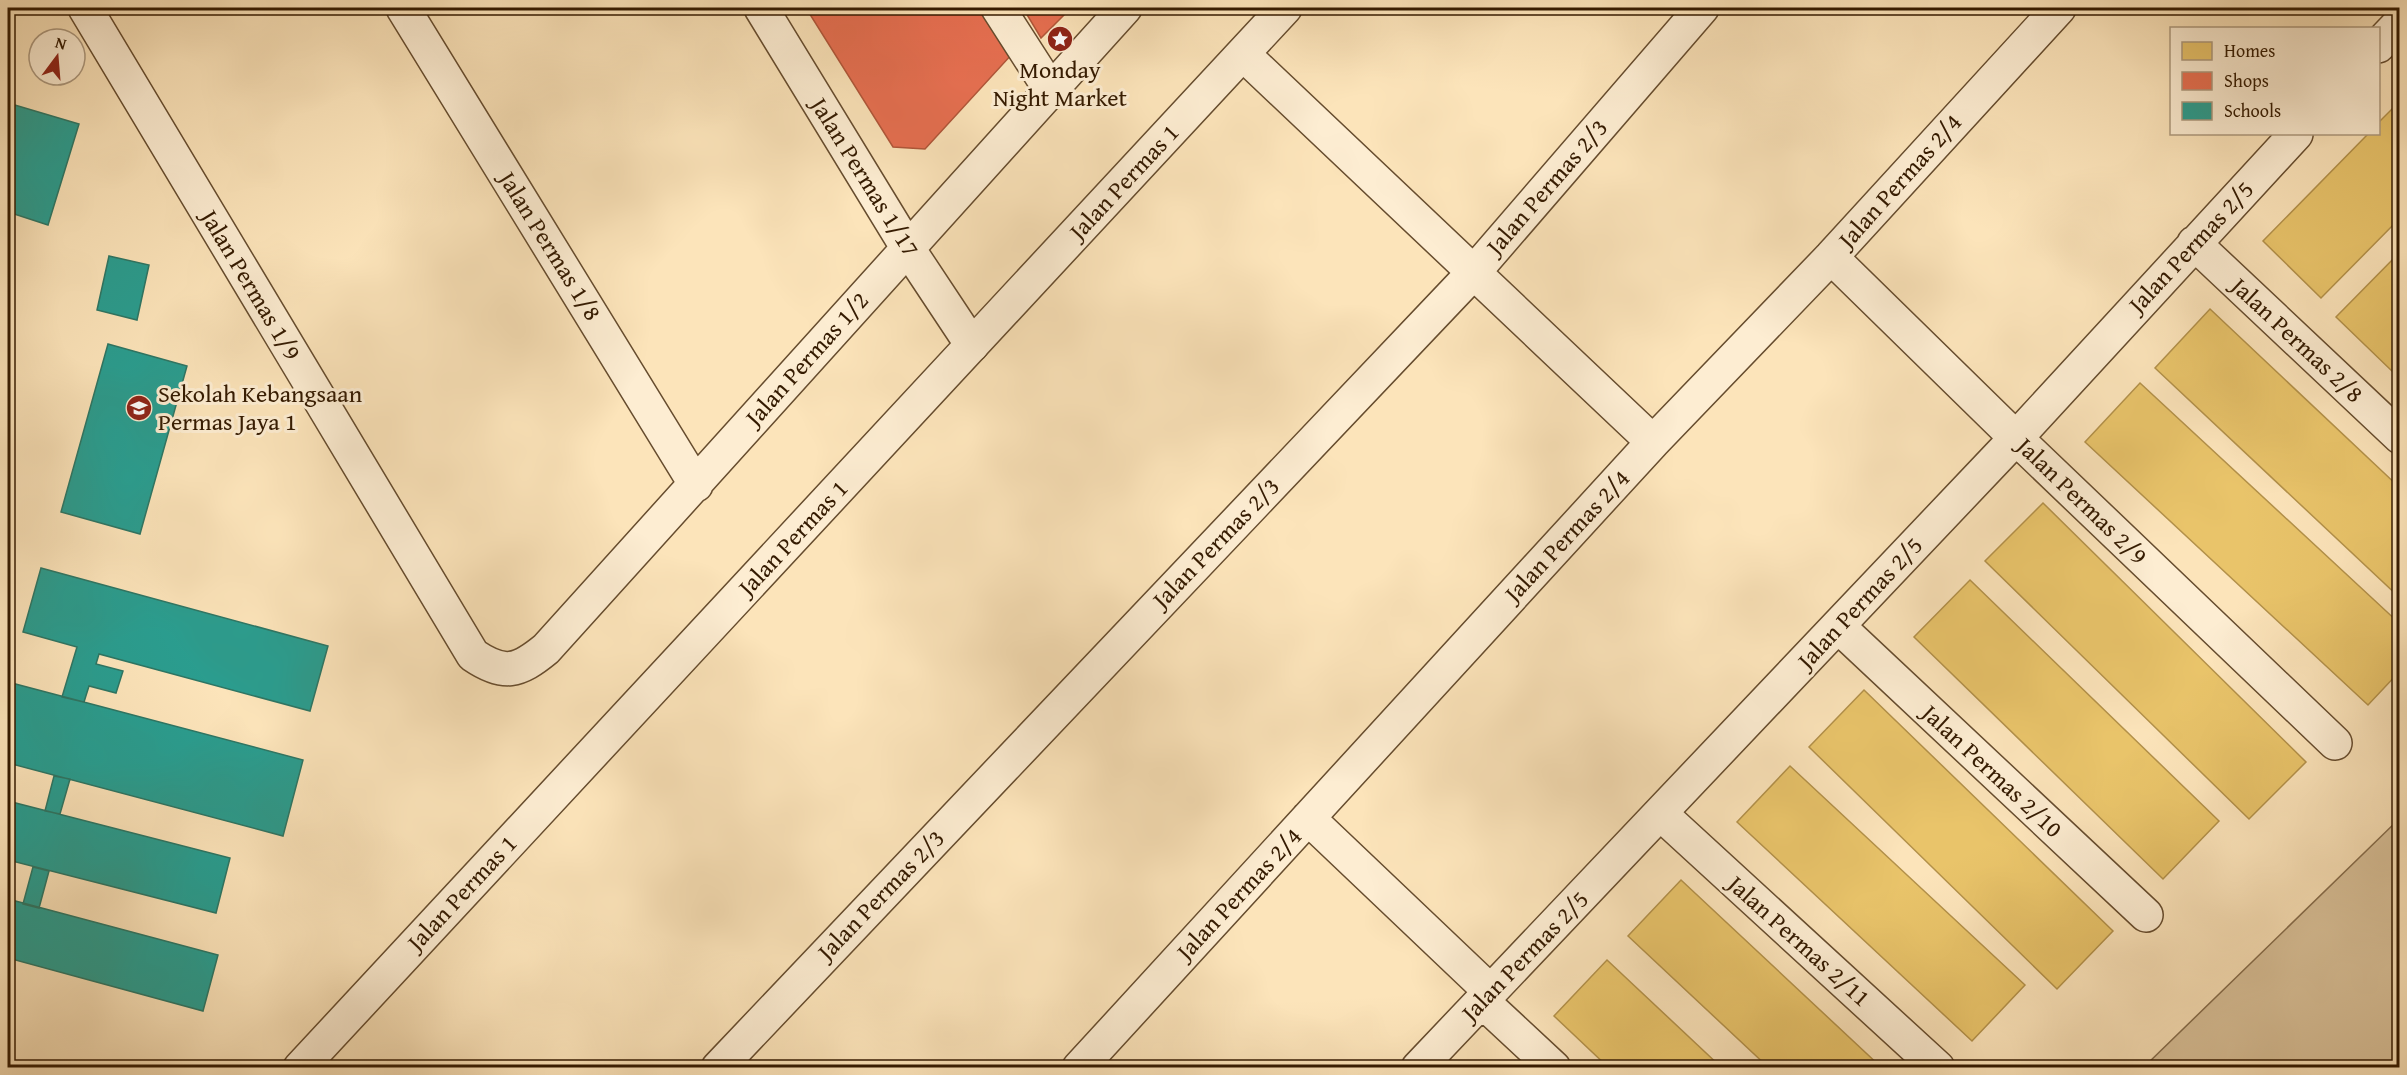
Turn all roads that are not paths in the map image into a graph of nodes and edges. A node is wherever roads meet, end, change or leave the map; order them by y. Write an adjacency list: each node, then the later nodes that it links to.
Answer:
1 (85, 8): 24 (street, Jalan Permas 1/9)
2 (403, 8): 22 (street, Jalan Permas 1/8)
3 (761, 8): 15 (street, Jalan Permas 1/17)
4 (998, 8): 12 (street)
5 (1125, 8): 12 (street, Jalan Permas 1/2)
6 (1286, 8): 11 (street, Jalan Permas 1)
7 (1702, 8): 17 (street, Jalan Permas 2/3)
8 (2059, 8): 16 (street, Jalan Permas 2/4)
9 (2400, 23): 10 (street)
10 (2380, 45)
11 (1243, 54): 17 (street); 18 (street, Jalan Permas 1)
12 (1050, 90): 15 (street, Jalan Permas 1/2)
13 (2295, 135): 14 (street, Jalan Permas 2/5)
14 (2194, 243): 19 (street, Jalan Permas 2/8); 20 (street, Jalan Permas 2/5)
15 (907, 247): 18 (street, Jalan Permas 1/17); 22 (street, Jalan Permas 1/2)
16 (1831, 257): 20 (street, Jalan Permas 2/9); 21 (street, Jalan Permas 2/4)
17 (1474, 272): 21 (street); 31 (street, Jalan Permas 2/3)
18 (972, 345): 30 (street, Jalan Permas 1)
19 (2395, 423)
20 (2016, 438): 23 (street, Jalan Permas 2/5); 25 (street, Jalan Permas 2/9)
21 (1653, 442): 27 (street, Jalan Permas 2/4)
22 (696, 485): 24 (street, Jalan Permas 1/2)
23 (1838, 626): 26 (street, Jalan Permas 2/5); 28 (street, Jalan Permas 2/10)
24 (473, 655)
25 (2335, 743)
26 (1661, 814): 29 (street, Jalan Permas 2/5); 35 (street, Jalan Permas 2/11)
27 (1308, 818): 29 (street); 32 (street, Jalan Permas 2/4)
28 (2146, 915)
29 (1487, 996): 33 (street, Jalan Permas 2/5); 34 (street)
30 (300, 1068)
31 (718, 1068)
32 (1079, 1068)
33 (1418, 1068)
34 (1554, 1068)
35 (1938, 1068)

